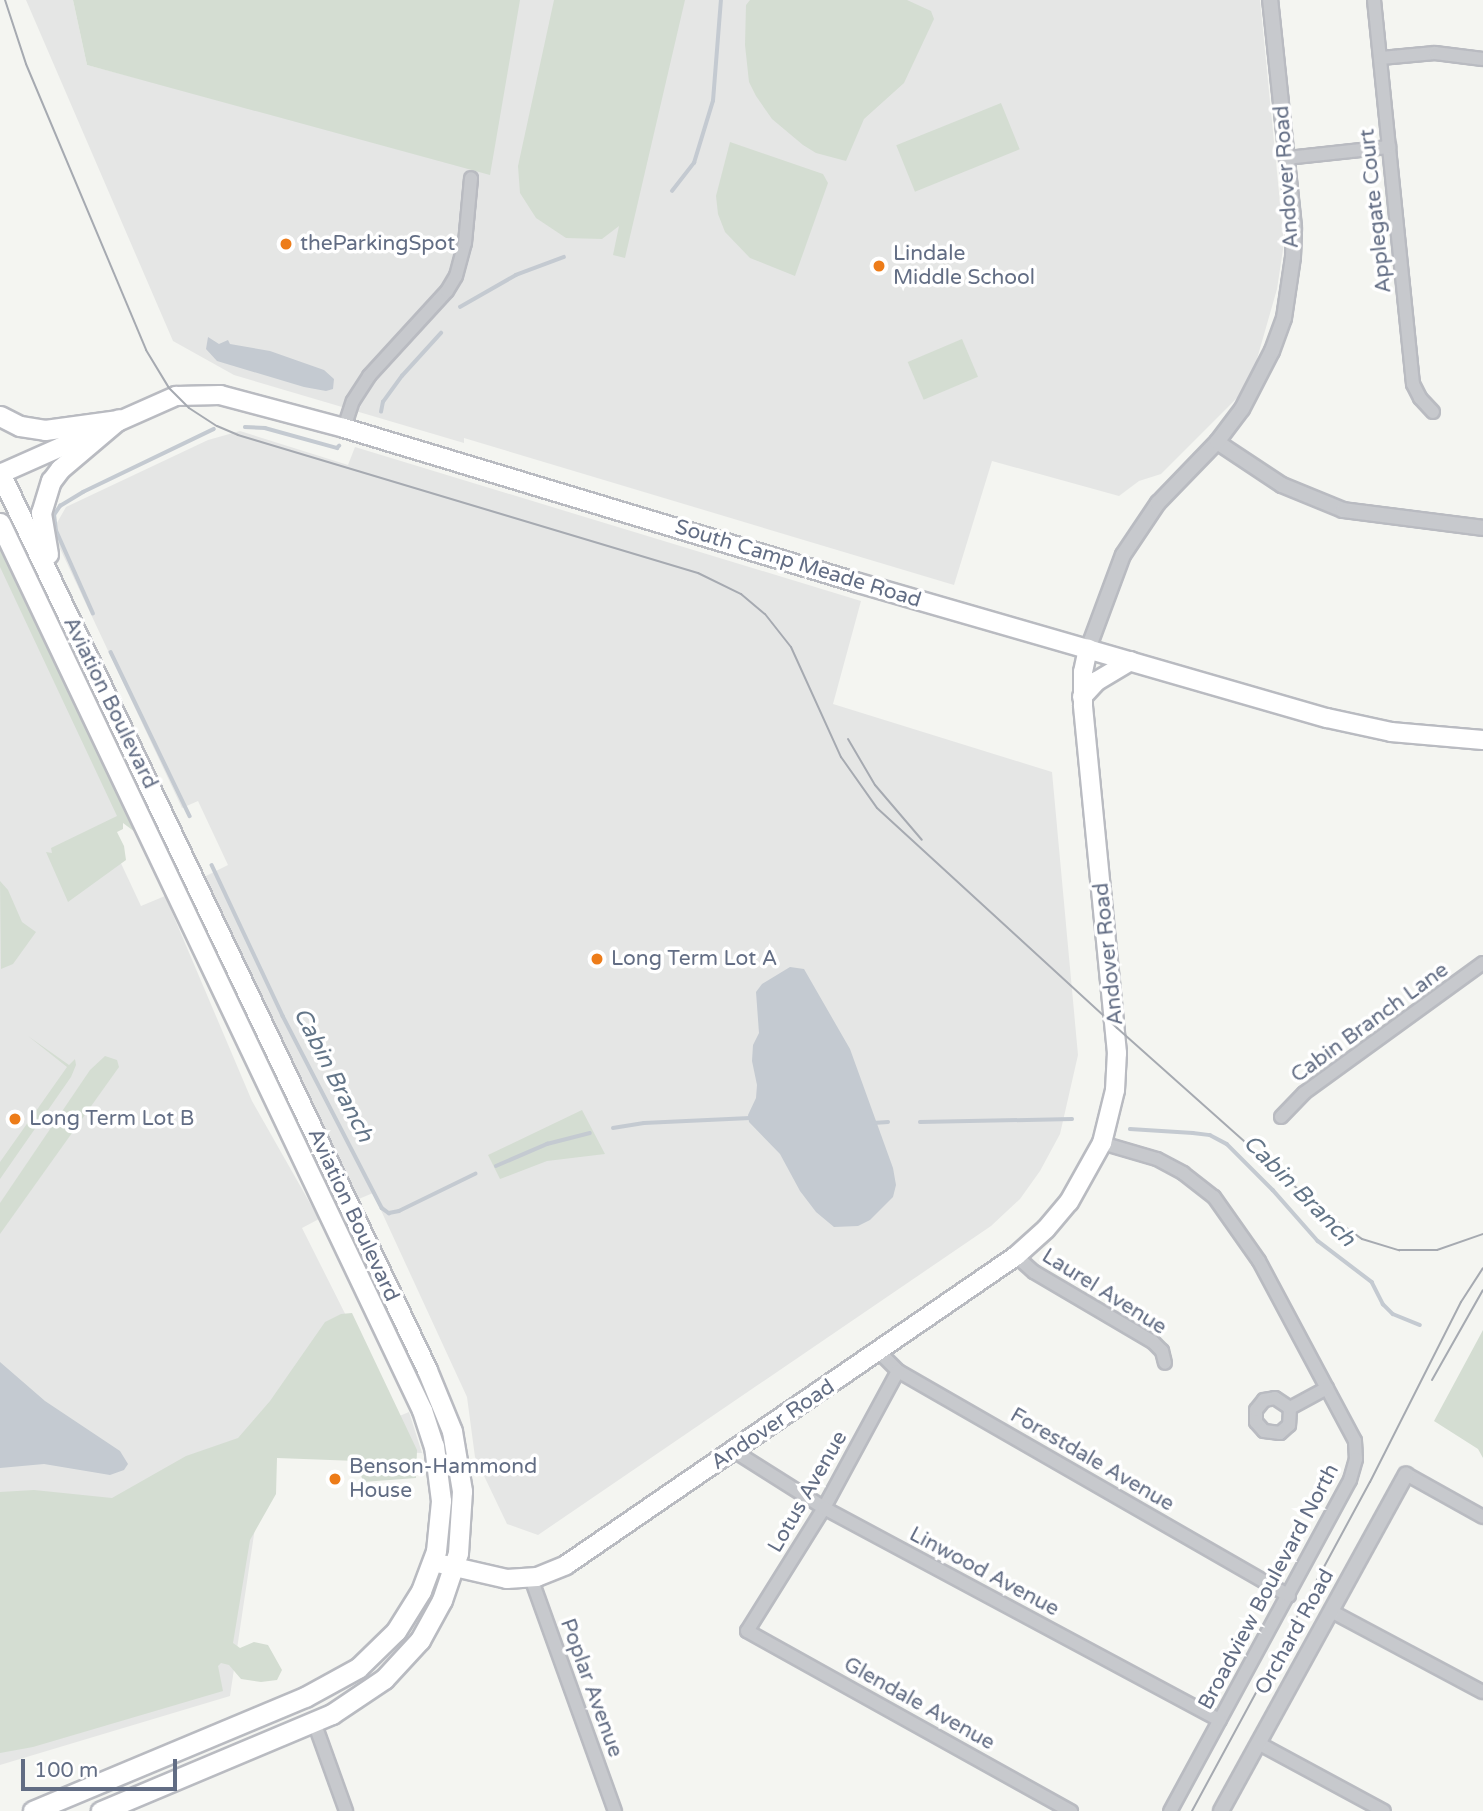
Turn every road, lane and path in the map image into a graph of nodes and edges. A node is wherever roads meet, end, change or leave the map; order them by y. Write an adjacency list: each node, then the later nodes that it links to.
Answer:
1 (1270, 0): 6 (street, Andover Road)
2 (1374, 0): 3 (street, Applegate Court)
3 (1381, 58): 4 (street); 5 (street, Applegate Court)
4 (1483, 59)
5 (1389, 146): 6 (street); 8 (street, Applegate Court)
6 (1287, 158): 12 (street, Andover Road)
7 (471, 178): 11 (street)
8 (1433, 412)
9 (0, 416): 10 (main road)
10 (119, 419): 11 (main road, South Camp Meade Road); 13 (main road, South Camp Meade Road); 16 (main road)
11 (344, 428): 17 (main road, South Camp Meade Road)
12 (1217, 443): 15 (street); 17 (street, Andover Road)
13 (0, 474): 16 (main road, Aviation Boulevard)
14 (0, 523): 24 (main road, Aviation Boulevard)
15 (1483, 528)
16 (69, 618): 26 (main road, Aviation Boulevard)
17 (1088, 649): 18 (main road, South Camp Meade Road); 19 (main road, Andover Road)
18 (1130, 661): 19 (main road); 20 (main road, South Camp Meade Road)
19 (1082, 697): 23 (main road, Andover Road)
20 (1483, 740)
21 (1483, 963): 22 (street, Cabin Branch Lane)
22 (1281, 1117)
23 (1102, 1143): 25 (main road, Andover Road); 30 (street, Broadview Boulevard North)
24 (346, 1252): 26 (main road); 36 (main road, Aviation Boulevard)
25 (1016, 1256): 27 (main road, Andover Road); 28 (street, Laurel Avenue)
26 (374, 1260): 37 (main road, Aviation Boulevard)
27 (879, 1352): 29 (street, Forestdale Avenue); 32 (main road, Andover Road)
28 (1166, 1363)
29 (898, 1371): 34 (street, Lotus Avenue); 39 (street, Forestdale Avenue)
30 (1327, 1388): 31 (street); 39 (street, Broadview Boulevard North)
31 (1290, 1408)
32 (734, 1451): 34 (street, Linwood Avenue); 38 (main road, Andover Road)
33 (1406, 1474): 35 (street); 40 (street, Orchard Road)
34 (824, 1508): 41 (street, Lotus Avenue); 43 (street, Linwood Avenue)
35 (1483, 1517)
36 (433, 1562): 37 (main road, Andover Road); 46 (main road, Aviation Boulevard)
37 (454, 1567): 38 (main road, Andover Road); 44 (main road, Aviation Boulevard)
38 (531, 1578): 49 (street, Poplar Avenue)
39 (1289, 1596): 43 (street, Broadview Boulevard North)
40 (1331, 1611): 42 (street); 45 (street, Orchard Road)
41 (747, 1631): 50 (street, Glendale Avenue)
42 (1483, 1692)
43 (1220, 1720): 51 (street, Broadview Boulevard North)
44 (314, 1722): 47 (main road, Aviation Boulevard); 48 (street)
45 (1258, 1743): 52 (street, Orchard Road); 53 (street)
46 (33, 1811)
47 (101, 1811)
48 (346, 1811)
49 (615, 1811)
50 (1071, 1811)
51 (1170, 1811)
52 (1221, 1811)
53 (1384, 1811)

